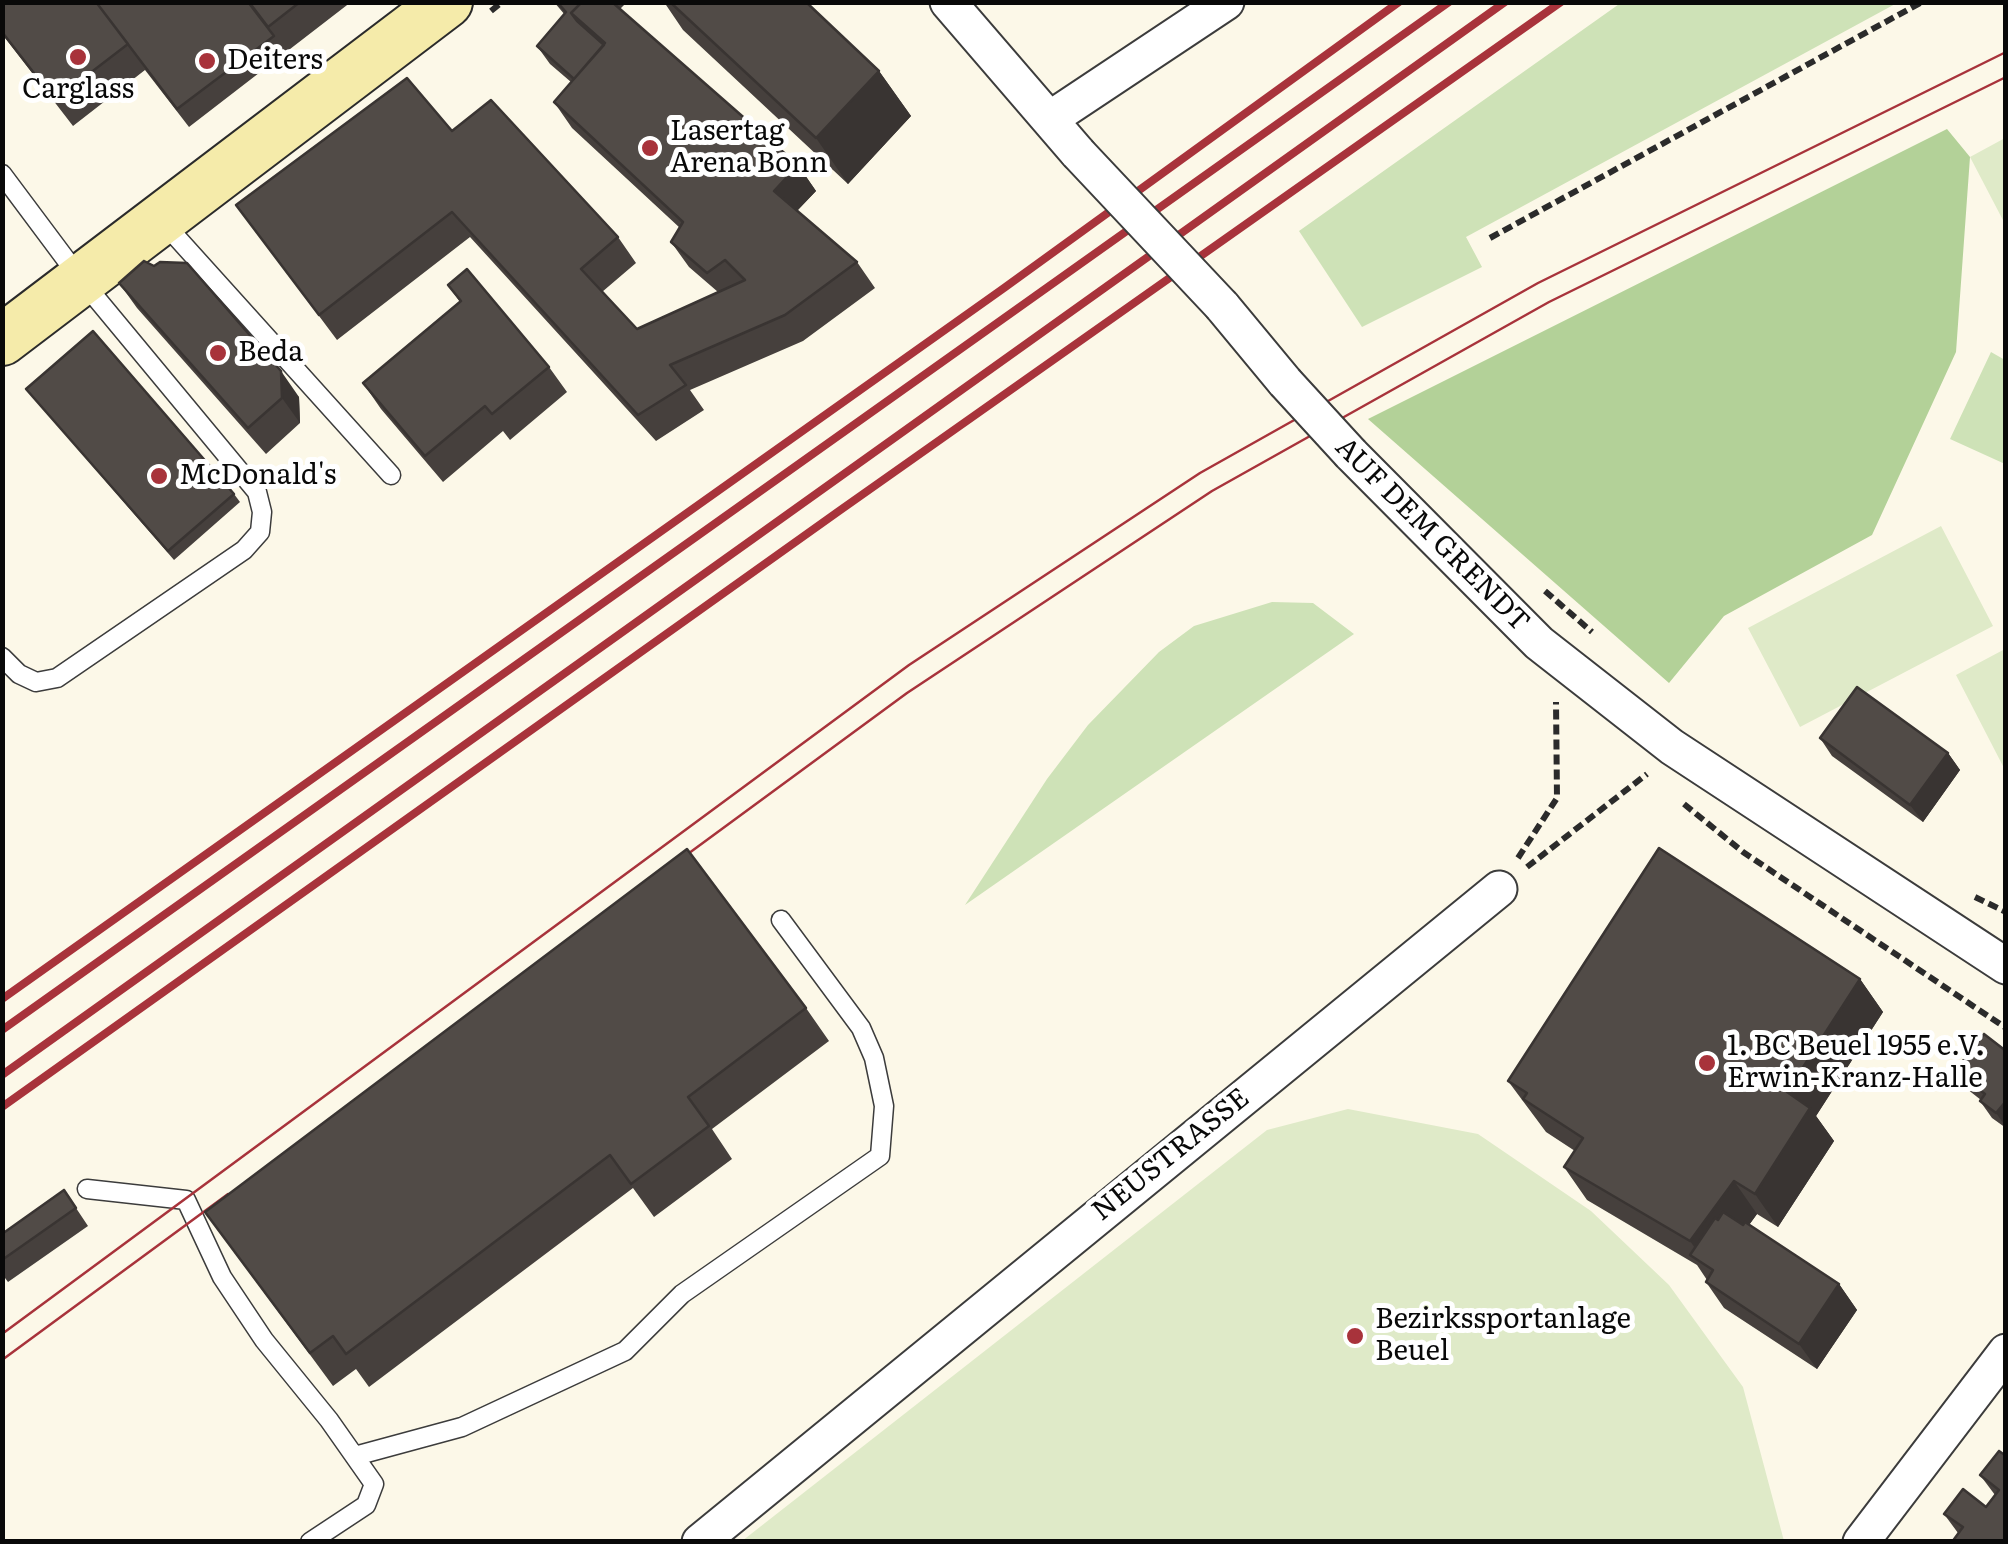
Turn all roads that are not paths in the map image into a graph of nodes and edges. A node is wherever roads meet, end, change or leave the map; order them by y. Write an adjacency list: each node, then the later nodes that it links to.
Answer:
1 (448, 2): 6 (main road)
2 (948, 2): 4 (street, AUF DEM GRENDT)
3 (1226, 2): 4 (street)
4 (1050, 119): 13 (street, AUF DEM GRENDT, bridge)
5 (2, 174): 7 (lane)
6 (162, 220): 7 (main road); 9 (lane)
7 (82, 281): 8 (main road); 10 (lane)
8 (2, 340)
9 (391, 475)
10 (2, 657)
11 (1499, 889): 18 (street, NEUSTRASSE)
12 (781, 920): 16 (lane)
13 (2006, 966)
14 (87, 1189): 16 (lane)
15 (2006, 1352): 19 (street)
16 (355, 1456): 17 (lane)
17 (310, 1542)
18 (700, 1542)
19 (1861, 1542)

